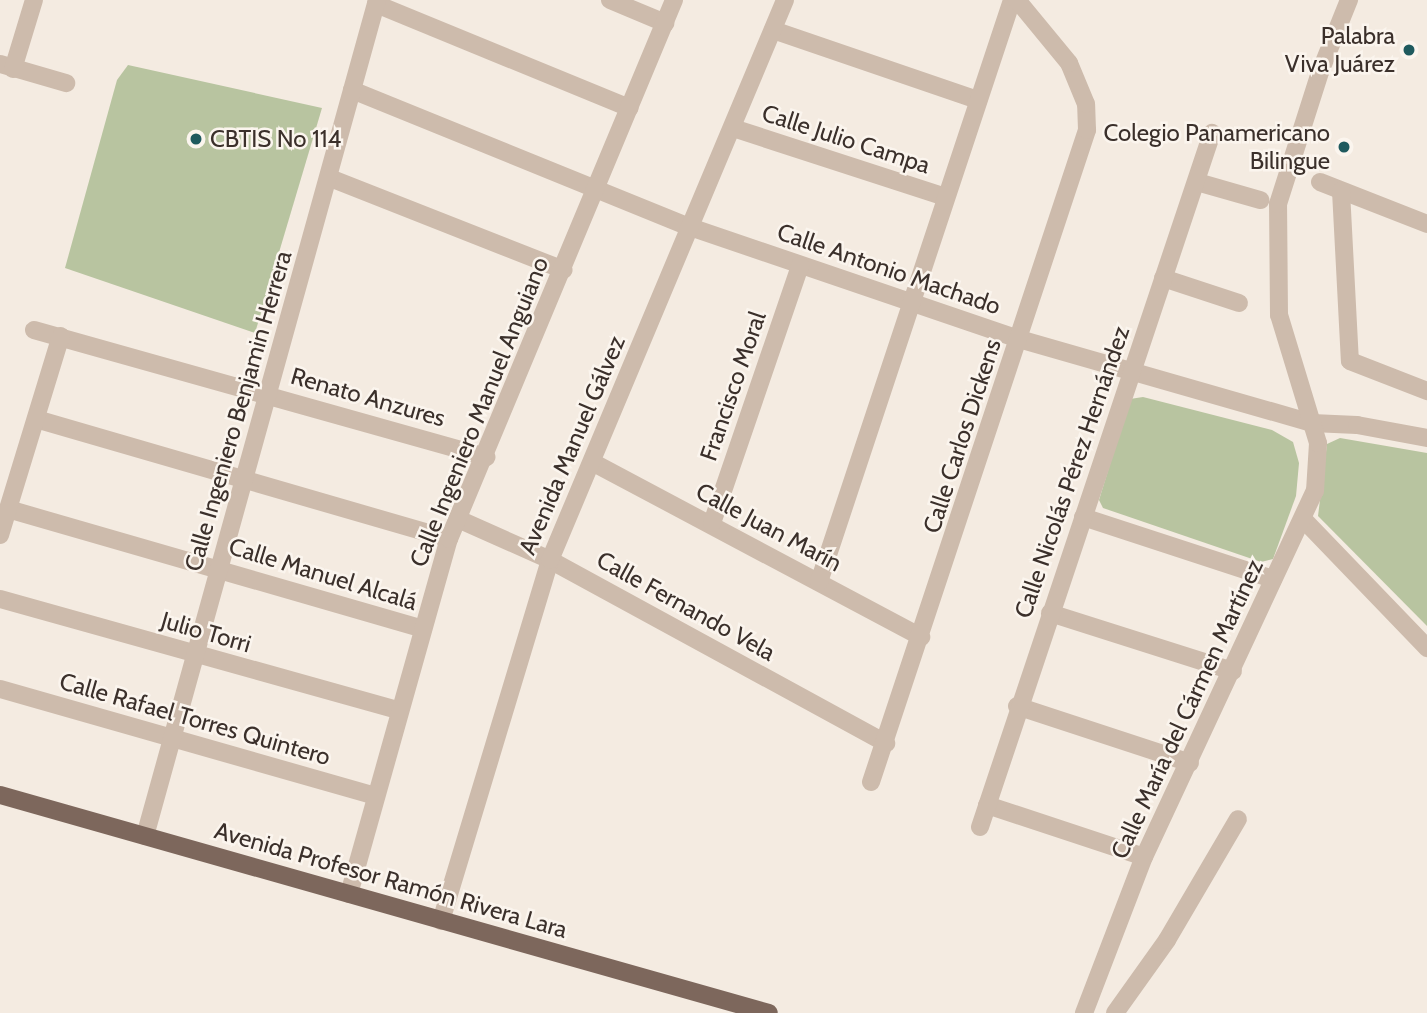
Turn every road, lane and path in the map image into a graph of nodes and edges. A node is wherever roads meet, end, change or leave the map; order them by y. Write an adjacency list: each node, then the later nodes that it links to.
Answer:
1 (34, 0): 10 (street)
2 (610, 0): 8 (street)
3 (674, 0): 8 (street, Calle Ingeniero Manuel Anguiano)
4 (785, 0): 9 (street, Avenida Manuel Gálvez)
5 (1014, 0): 13 (street); 33 (street, Calle Carlos Dickens)
6 (1349, 0): 38 (street, Calle María del Cármen Martínez)
7 (377, 2): 12 (street, Calle Ingeniero Benjamin Herrera); 14 (street)
8 (666, 23): 14 (street, Calle Ingeniero Manuel Anguiano)
9 (773, 30): 13 (street); 15 (street, Avenida Manuel Gálvez)
10 (6, 66): 11 (street)
11 (66, 83)
12 (352, 90): 17 (street, Calle Ingeniero Benjamin Herrera); 21 (street, Calle Antonio Machado)
13 (978, 100): 22 (street)
14 (629, 108): 21 (street, Calle Ingeniero Manuel Anguiano)
15 (733, 128): 22 (street, Calle Julio Campa); 25 (street, Avenida Manuel Gálvez)
16 (1212, 133): 18 (street, Calle Nicolás Pérez Hernández)
17 (330, 178): 27 (street); 36 (street, Calle Ingeniero Benjamin Herrera)
18 (1197, 182): 23 (street); 28 (street, Calle Nicolás Pérez Hernández)
19 (1320, 182): 20 (street)
20 (1341, 191): 24 (street); 35 (street)
21 (597, 192): 25 (street, Calle Antonio Machado); 27 (street, Calle Ingeniero Manuel Anguiano)
22 (945, 197): 29 (street)
23 (1260, 200)
24 (1427, 224)
25 (690, 227): 26 (street, Calle Antonio Machado); 41 (street, Avenida Manuel Gálvez)
26 (800, 266): 29 (street, Calle Antonio Machado); 47 (street, Francisco Moral)
27 (563, 270): 40 (street, Calle Ingeniero Manuel Anguiano)
28 (1163, 278): 30 (street); 34 (street, Calle Nicolás Pérez Hernández)
29 (912, 303): 33 (street, Calle Antonio Machado); 53 (street)
30 (1239, 303)
31 (34, 330): 32 (street, Renato Anzures)
32 (61, 336): 36 (street, Renato Anzures); 37 (street)
33 (1020, 339): 34 (street, Calle Antonio Machado); 57 (street, Calle Carlos Dickens)
34 (1132, 373): 38 (street, Calle Antonio Machado); 44 (street, Calle Nicolás Pérez Hernández)
35 (1427, 391)
36 (270, 393): 40 (street, Renato Anzures); 42 (street, Calle Ingeniero Benjamin Herrera)
37 (36, 419): 42 (street); 43 (street)
38 (1312, 423): 39 (street, Calle Antonio Machado); 46 (street, Calle María del Cármen Martínez)
39 (1427, 438)
40 (486, 457): 45 (street, Calle Ingeniero Manuel Anguiano)
41 (592, 462): 47 (street, Calle Juan Marín); 50 (street, Avenida Manuel Gálvez)
42 (244, 479): 49 (street); 51 (street, Calle Ingeniero Benjamin Herrera)
43 (8, 509): 48 (street); 51 (street, Calle Manuel Alcalá)
44 (1083, 517): 52 (street); 55 (street, Calle Nicolás Pérez Hernández)
45 (458, 519): 49 (street, Calle Ingeniero Manuel Anguiano); 50 (street, Calle Fernando Vela)
46 (1304, 520): 52 (street, Calle María del Cármen Martínez); 58 (street)
47 (712, 523): 53 (street, Calle Juan Marín)
48 (0, 536)
49 (449, 539): 56 (street, Calle Ingeniero Manuel Anguiano)
50 (550, 560): 65 (street, Calle Fernando Vela); 76 (street, Avenida Manuel Gálvez)
51 (218, 568): 56 (street, Calle Manuel Alcalá); 59 (street, Calle Ingeniero Benjamin Herrera)
52 (1273, 579): 60 (street, Calle María del Cármen Martínez)
53 (819, 582): 57 (street, Calle Juan Marín)
54 (0, 599): 59 (street, Julio Torri)
55 (1050, 613): 60 (street); 62 (street, Calle Nicolás Pérez Hernández)
56 (423, 629): 63 (street, Calle Ingeniero Manuel Anguiano)
57 (921, 637): 65 (street, Calle Carlos Dickens)
58 (1427, 648)
59 (195, 654): 63 (street, Julio Torri); 64 (street, Calle Ingeniero Benjamin Herrera)
60 (1233, 671): 66 (street, Calle María del Cármen Martínez)
61 (0, 689): 64 (street, Calle Rafael Torres Quintero)
62 (1017, 706): 66 (street); 70 (street, Calle Nicolás Pérez Hernández)
63 (400, 711): 69 (street, Calle Ingeniero Manuel Anguiano)
64 (171, 738): 69 (street, Calle Rafael Torres Quintero); 73 (street, Calle Ingeniero Benjamin Herrera)
65 (886, 743): 67 (street, Calle Carlos Dickens)
66 (1190, 763): 74 (street, Calle María del Cármen Martínez)
67 (871, 782)
68 (0, 795): 73 (main road, Avenida Profesor Ramón Rivera Lara)
69 (376, 796): 75 (street, Calle Ingeniero Manuel Anguiano)
70 (987, 805): 72 (street, Calle Nicolás Pérez Hernández); 74 (street)
71 (1238, 818): 79 (street)
72 (980, 827)
73 (145, 836): 75 (main road, Avenida Profesor Ramón Rivera Lara)
74 (1144, 857): 78 (street, Calle María del Cármen Martínez)
75 (349, 894): 76 (main road, Avenida Profesor Ramón Rivera Lara)
76 (441, 921): 77 (main road, Avenida Profesor Ramón Rivera Lara)
77 (769, 1013)
78 (1084, 1013)
79 (1115, 1013)

